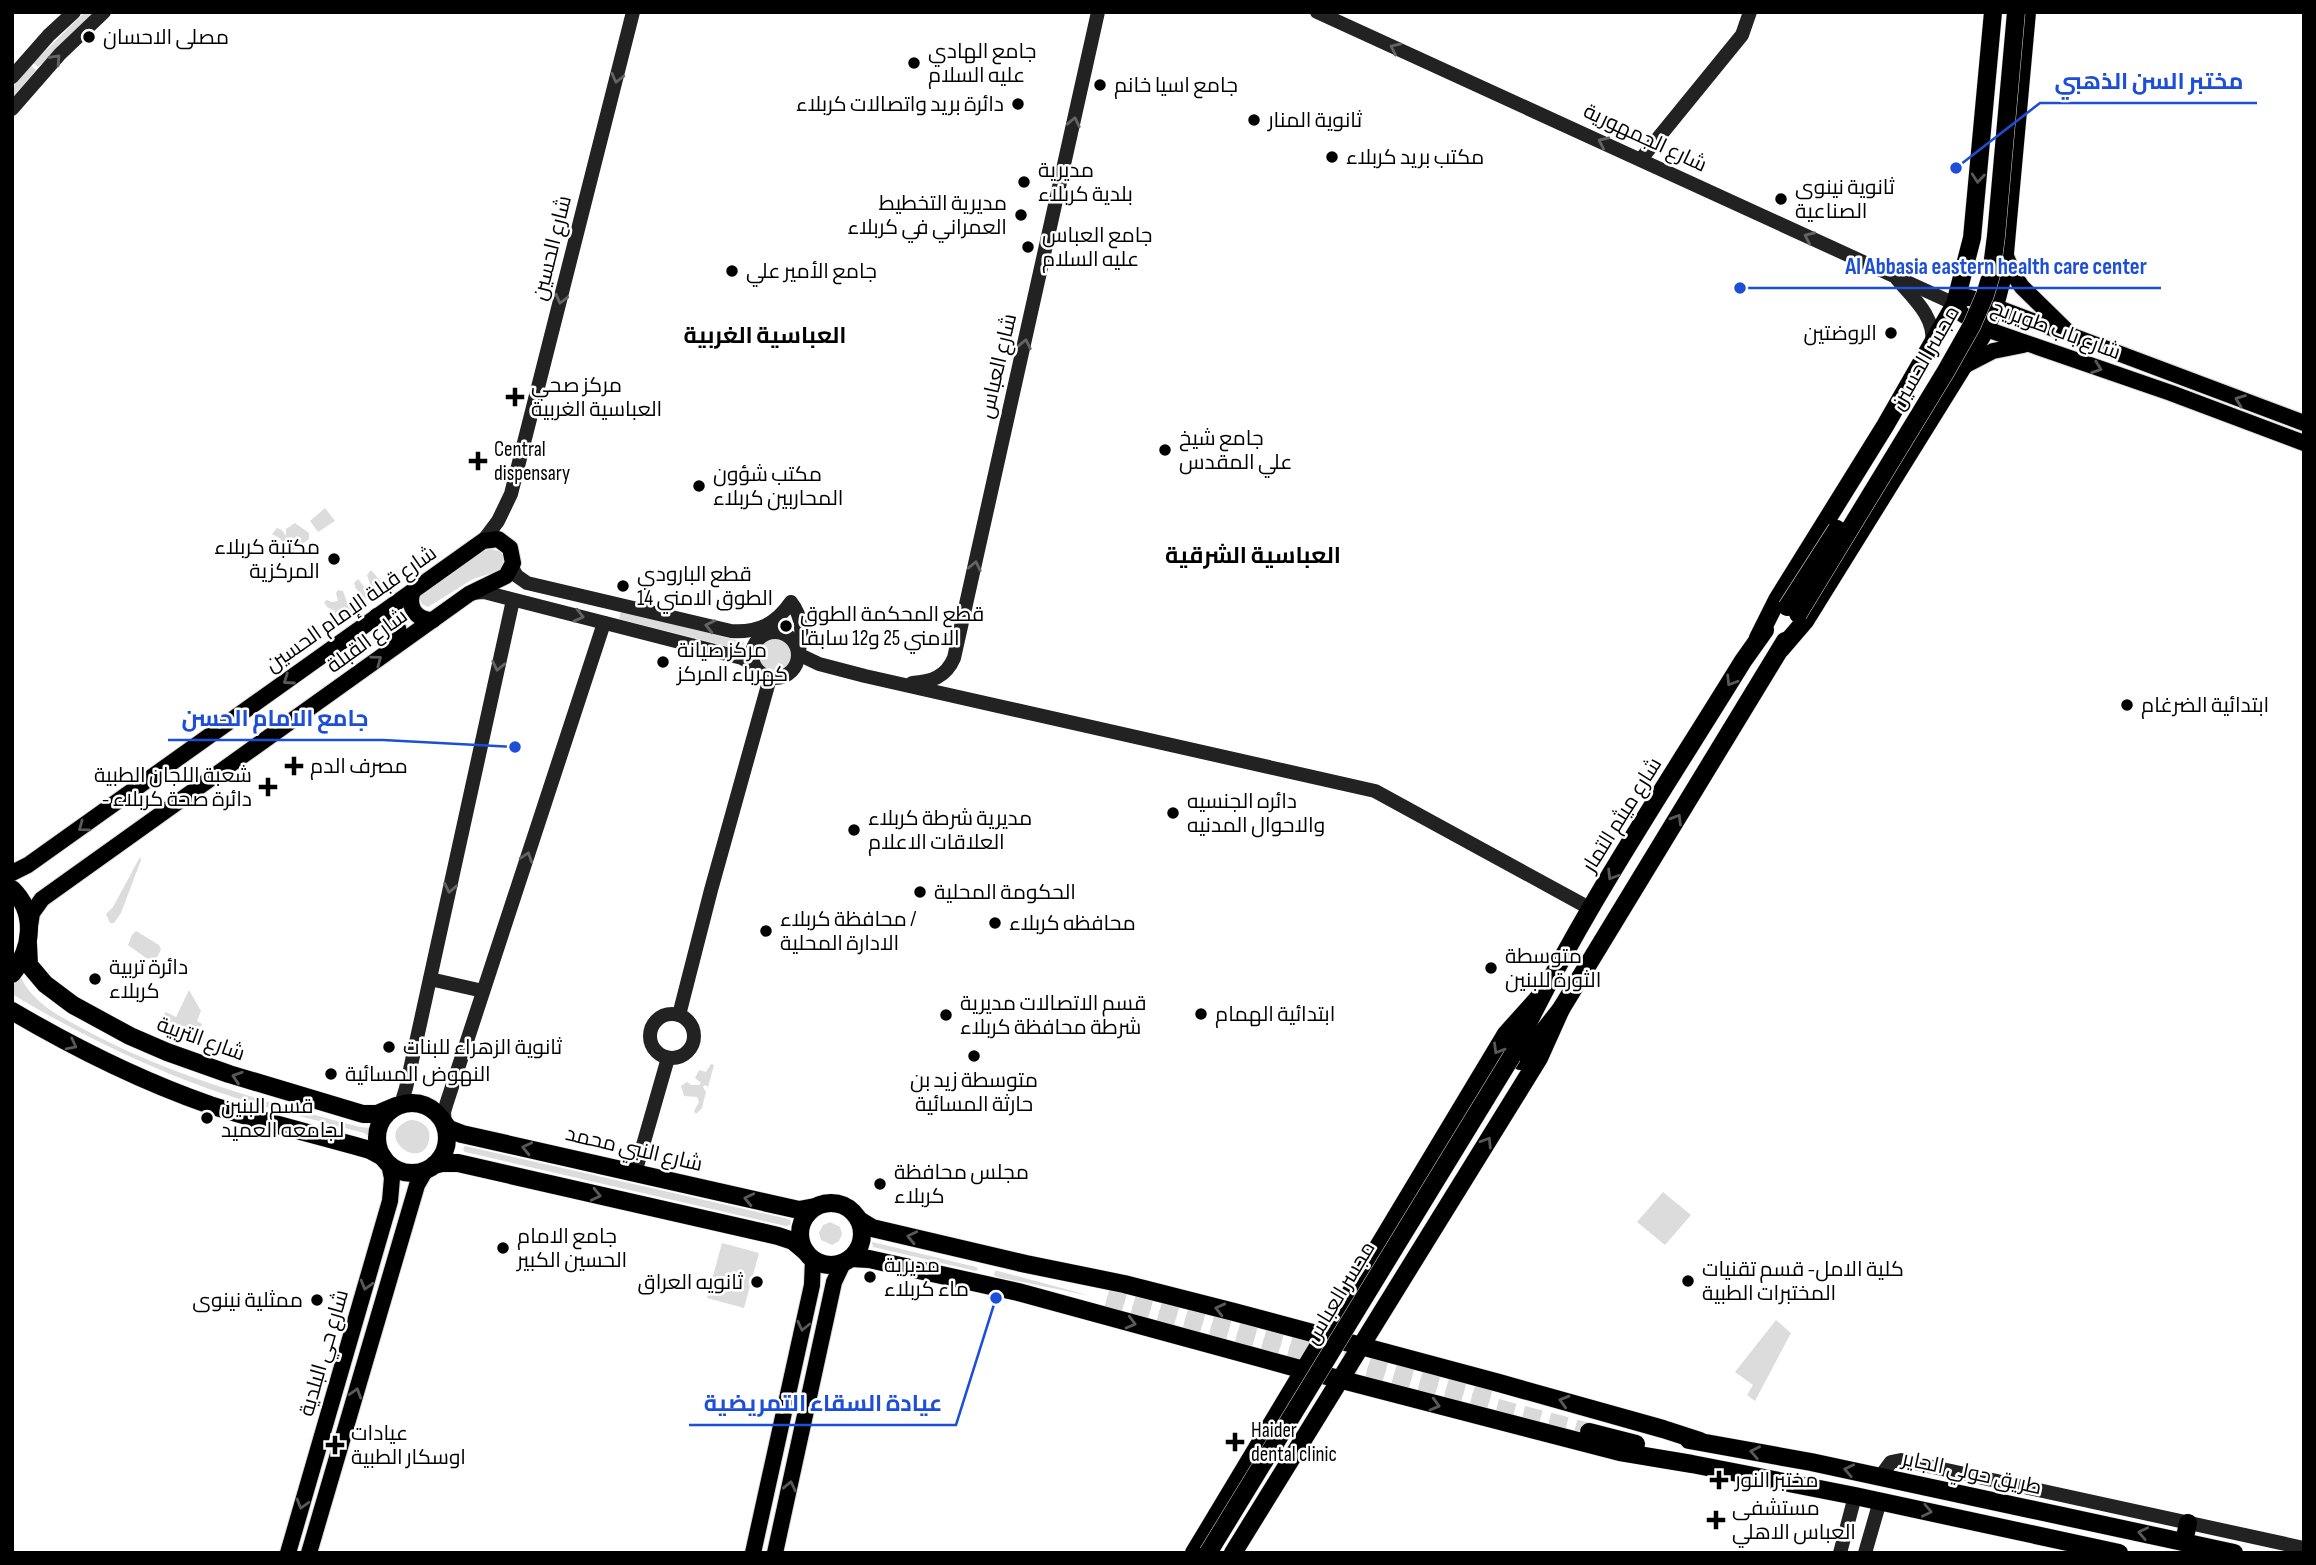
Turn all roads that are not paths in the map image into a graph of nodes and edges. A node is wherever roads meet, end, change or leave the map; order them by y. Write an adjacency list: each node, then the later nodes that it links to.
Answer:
1 (74, 12): 11 (main road)
2 (104, 12): 12 (main road, one-way to 2)
3 (633, 12): 25 (main road, شارع الحسين, one-way to 25)
4 (1098, 12): 41 (main road, شارع العباس, one-way to 4)
5 (1317, 12): 13 (main road, شارع الجمهورية, one-way to 5)
6 (1750, 12): 13 (main road)
7 (1993, 12): 16 (highway, one-way to 16)
8 (2006, 12): 31 (highway, مجسر الحسين, bridge)
9 (2016, 12): 31 (highway, مجسر الحسين, bridge)
10 (2027, 12): 14 (highway)
11 (12, 77)
12 (12, 109)
13 (1641, 159): 15 (main road, شارع الجمهورية, one-way to 13)
14 (2005, 254): 17 (highway); 19 (main road)
15 (1894, 275): 16 (main road, شارع الجمهورية); 20 (main road)
16 (1955, 304): 17 (main road, شارع باب طويريج); 18 (main road, شارع باب طويريج); 20 (highway)
17 (1995, 306): 18 (highway); 19 (main road, شارع باب طويريج)
18 (1986, 330): 21 (main road, شارع باب طويريج); 22 (highway)
19 (2070, 334): 23 (main road, شارع باب طويريج, one-way to 19)
20 (1932, 343): 35 (highway)
21 (2033, 345): 22 (main road); 24 (main road, شارع باب طويريج, one-way to 24)
22 (1964, 366): 37 (highway)
23 (2304, 424)
24 (2304, 443)
25 (511, 494): 26 (main road, شارع قبلة الإمام الحسين)
26 (483, 541): 27 (main road); 28 (main road, شارع قبلة الإمام الحسين)
27 (512, 568): 29 (main road, شارع القبلة); 38 (main road, one-way to 27)
28 (413, 591): 32 (main road, شارع قبلة الإمام الحسين); 33 (main road)
29 (469, 594): 30 (main road); 33 (main road, شارع القبلة)
30 (513, 600): 34 (main road, one-way to 34); 48 (main road, one-way to 48)
31 (1793, 611): 35 (highway, شارع ميثم التمار); 37 (highway)
32 (377, 616): 36 (main road); 42 (main road, شارع قبلة الإمام الحسين, one-way to 42)
33 (433, 620): 36 (main road, شارع القبلة)
34 (604, 623): 39 (main road); 49 (main road, one-way to 34)
35 (1758, 638): 44 (highway, شارع ميثم التمار, one-way to 44)
36 (398, 644): 45 (main road, شارع القبلة, one-way to 36)
37 (1781, 649): 51 (highway, one-way to 37)
38 (798, 653): 39 (main road); 40 (main road); 41 (main road)
39 (753, 664): 40 (main road)
40 (770, 678): 53 (main road)
41 (893, 682): 44 (main road)
42 (12, 873)
43 (12, 889): 45 (highway)
44 (1591, 908): 50 (highway, شارع ميثم التمار)
45 (30, 926): 46 (highway)
46 (28, 944): 47 (highway); 56 (highway, شارع التربية, one-way to 46)
47 (12, 974)
48 (430, 979): 49 (main road); 56 (main road)
49 (483, 991): 57 (main road)
50 (1540, 996): 55 (highway, شارع ميثم التمار); 73 (highway, one-way to 73)
51 (1561, 1009): 55 (highway); 74 (highway, one-way to 51)
52 (12, 1011): 58 (highway, one-way to 58)
53 (679, 1015): 54 (main road); 54 (main road)
54 (668, 1058): 60 (main road)
55 (1516, 1059): 98 (highway, مجسر العباس, bridge); 99 (highway, مجسر العباس)
56 (396, 1106): 57 (highway); 58 (highway)
57 (445, 1124): 59 (highway); 60 (highway, شارع النبي محمد, one-way to 57)
58 (386, 1160): 59 (highway); 62 (main road, شارع حي البلدية)
59 (430, 1168): 64 (main road, شارع حي البلدية); 66 (highway, one-way to 66)
60 (635, 1173): 61 (highway, شارع النبي محمد, one-way to 60)
61 (815, 1208): 63 (highway); 66 (highway)
62 (385, 1220): 64 (main road); 93 (main road, شارع حي البلدية, one-way to 93)
63 (859, 1220): 65 (highway, one-way to 63); 68 (highway)
64 (406, 1225): 94 (main road, شارع حي البلدية, one-way to 64)
65 (980, 1253): 67 (highway); 70 (highway)
66 (809, 1255): 68 (highway); 95 (main road, one-way to 95)
67 (1002, 1258): 69 (highway); 71 (highway)
68 (847, 1261): 70 (highway); 96 (main road, one-way to 68)
69 (1026, 1264): 72 (highway); 75 (highway, one-way to 69)
70 (969, 1281): 71 (highway)
71 (996, 1287): 72 (highway)
72 (1018, 1292): 79 (highway, one-way to 79)
73 (1344, 1304): 75 (highway); 76 (highway)
74 (1379, 1317): 77 (highway); 78 (highway)
75 (1286, 1326): 76 (highway)
76 (1324, 1336): 77 (highway); 80 (highway)
77 (1361, 1346): 78 (highway); 81 (highway)
78 (1392, 1354): 85 (highway, one-way to 78)
79 (1277, 1363): 80 (highway); 83 (highway)
80 (1304, 1370): 81 (highway); 83 (highway)
81 (1340, 1380): 82 (highway); 84 (highway)
82 (1369, 1387): 84 (highway); 86 (highway, one-way to 86)
83 (1293, 1388): 97 (highway)
84 (1325, 1403): 100 (highway)
85 (1700, 1441): 86 (highway); 87 (highway, طريق حولي الجاير, one-way to 85)
86 (1692, 1464): 88 (highway)
87 (1880, 1477): 90 (main road); 91 (highway, طريق حولي الجاير, one-way to 87)
88 (1855, 1496): 89 (highway); 101 (main road)
89 (1880, 1501): 102 (main road); 103 (highway, one-way to 103)
90 (2188, 1523): 91 (highway); 92 (main road)
91 (2184, 1542): 104 (highway, طريق حولي الجاير)
92 (2304, 1548)
93 (288, 1553)
94 (309, 1553)
95 (753, 1553)
96 (775, 1553)
97 (1194, 1553)
98 (1208, 1553)
99 (1219, 1553)
100 (1233, 1553)
101 (1840, 1553)
102 (1865, 1553)
103 (2119, 1553)
104 (2234, 1553)

